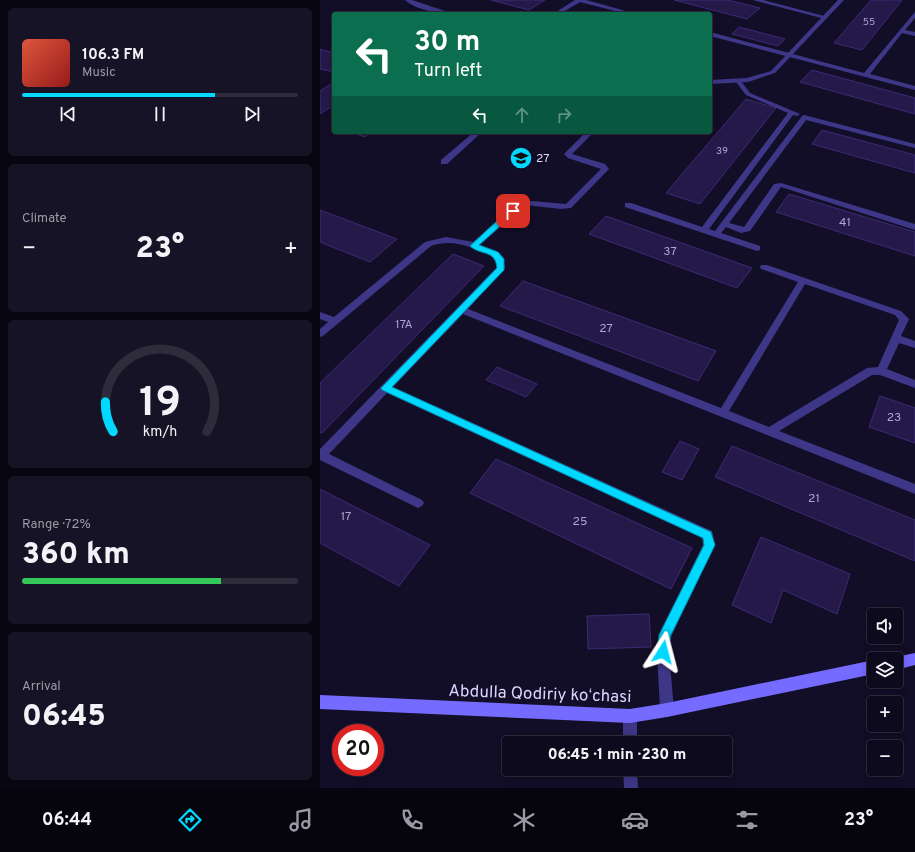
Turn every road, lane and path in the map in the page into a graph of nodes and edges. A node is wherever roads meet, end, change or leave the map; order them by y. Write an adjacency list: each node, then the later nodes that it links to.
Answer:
1 (408, 0): 5 (street)
2 (579, 0): 6 (street); 7 (street)
3 (756, 0): 9 (street)
4 (841, 0): 9 (street)
5 (444, 12)
6 (559, 12)
7 (626, 12)
8 (915, 14): 10 (street)
9 (825, 17): 13 (street)
10 (901, 31): 11 (street); 14 (street)
11 (915, 34)
12 (712, 35): 13 (street)
13 (789, 54): 14 (street); 16 (street)
14 (866, 75): 17 (street)
15 (712, 82): 16 (street)
16 (739, 82): 18 (street)
17 (915, 88)
18 (792, 112): 19 (street); 27 (street)
19 (804, 117): 22 (street); 25 (street)
20 (476, 134): 23 (street)
21 (588, 134): 29 (street)
22 (915, 146)
23 (444, 162)
24 (628, 205): 27 (street)
25 (724, 224): 26 (street); 28 (street)
26 (915, 227)
27 (704, 230): 28 (street)
28 (716, 234): 30 (street)
29 (474, 246): 33 (street); 35 (street)
30 (757, 248)
31 (764, 267): 32 (street)
32 (803, 280): 37 (street); 42 (street)
33 (462, 310): 41 (street); 42 (street)
34 (320, 315): 35 (street)
35 (334, 321): 36 (street)
36 (320, 334)
37 (896, 338): 38 (street); 39 (street)
38 (915, 345)
39 (881, 371): 40 (street); 43 (street)
40 (915, 384)
41 (386, 388): 44 (street); 51 (street)
42 (723, 413): 43 (street)
43 (771, 431): 45 (street)
44 (320, 455): 46 (street)
45 (915, 489)
46 (418, 503)
47 (915, 659): 48 (street)
48 (903, 662)
49 (867, 668): 51 (street, Abdulla Qodiriy koʻchasi)
50 (320, 702): 52 (street, Abdulla Qodiriy koʻchasi)
51 (667, 710): 52 (street, Abdulla Qodiriy koʻchasi)
52 (630, 716): 53 (street)
53 (630, 736)
54 (630, 776): 55 (street)
55 (631, 788)

